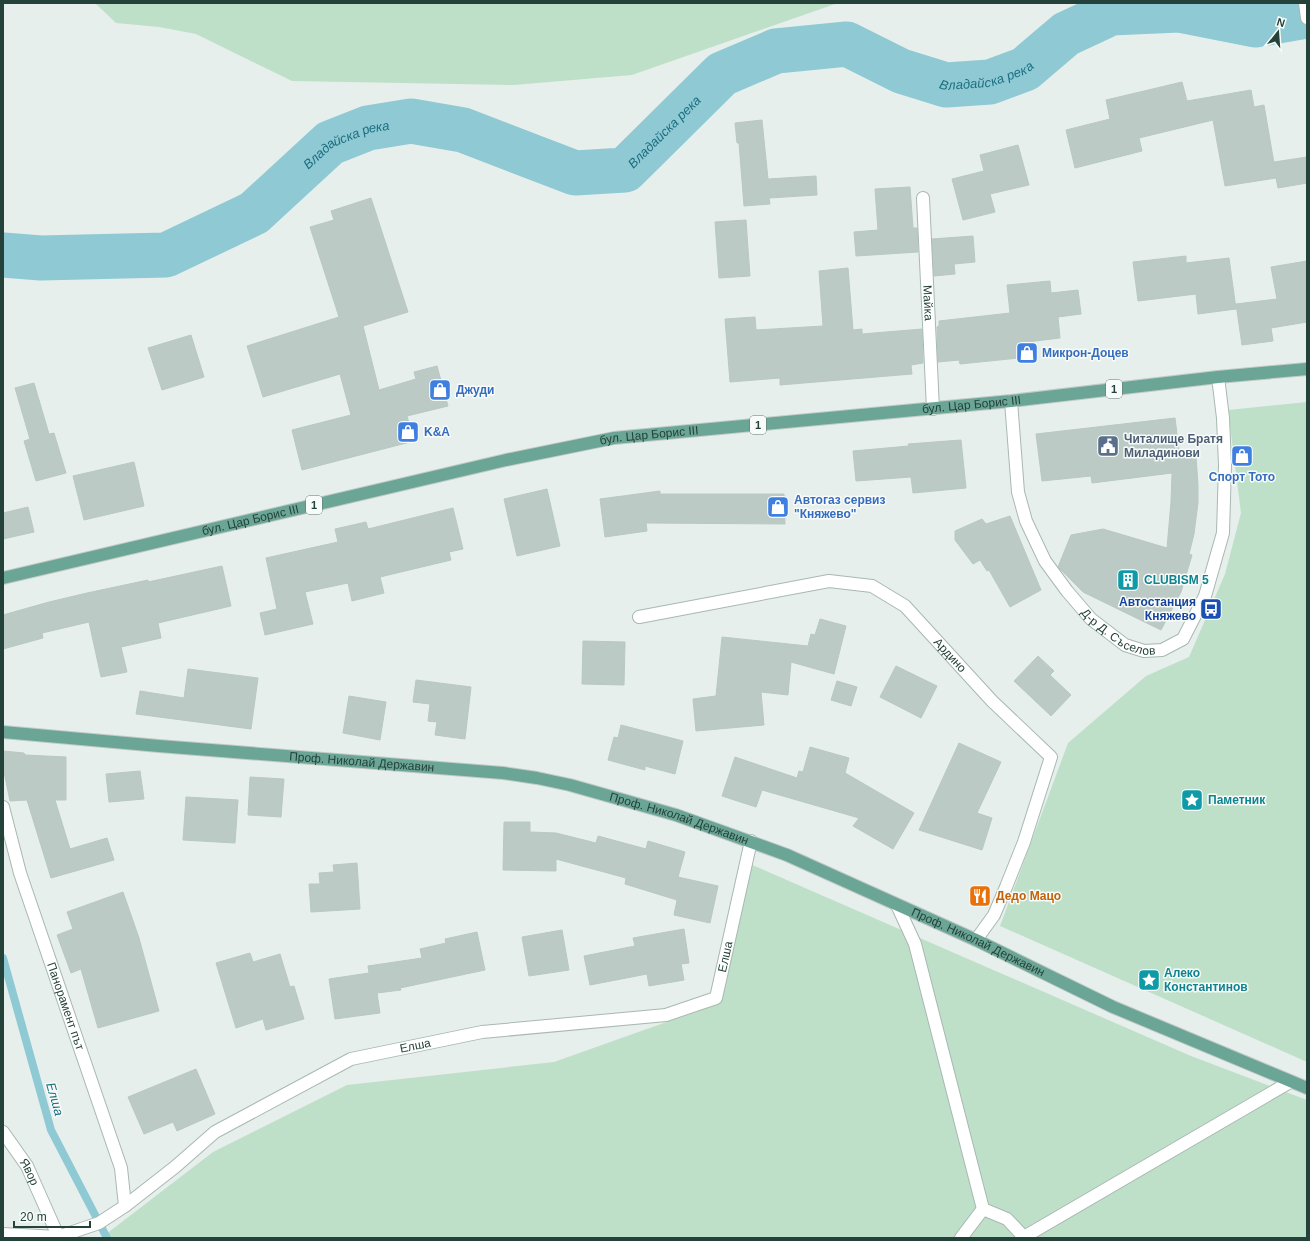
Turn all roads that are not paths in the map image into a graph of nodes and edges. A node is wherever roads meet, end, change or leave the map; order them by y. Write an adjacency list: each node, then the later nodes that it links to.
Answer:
1 (1305, 3): 2 (street)
2 (1307, 18)
3 (923, 198): 7 (street, Майка)
4 (1307, 370): 5 (main road, бул. Цар Борис III / 1)
5 (1218, 377): 6 (main road, бул. Цар Борис III / 1); 6 (street, Д-р Д. Съселов)
6 (1011, 401): 7 (main road, бул. Цар Борис III / 1)
7 (932, 408): 8 (main road, бул. Цар Борис III / 1)
8 (3, 578)
9 (639, 617): 14 (street, Ардино)
10 (3, 732): 12 (main road, Проф. Николай Державин)
11 (3, 807): 18 (street, Панорамент път)
12 (751, 841): 13 (main road, Проф. Николай Державин); 18 (street, Елша)
13 (897, 905): 14 (main road, Проф. Николай Державин); 19 (street)
14 (976, 940): 15 (main road, Проф. Николай Державин)
15 (1290, 1082): 16 (main road, Проф. Николай Державин); 19 (street)
16 (1307, 1088)
17 (3, 1132): 21 (street, Явор)
18 (125, 1206): 21 (street, Елша)
19 (983, 1209): 22 (street)
20 (3, 1234): 21 (street, Елша)
21 (58, 1238)
22 (961, 1238)

